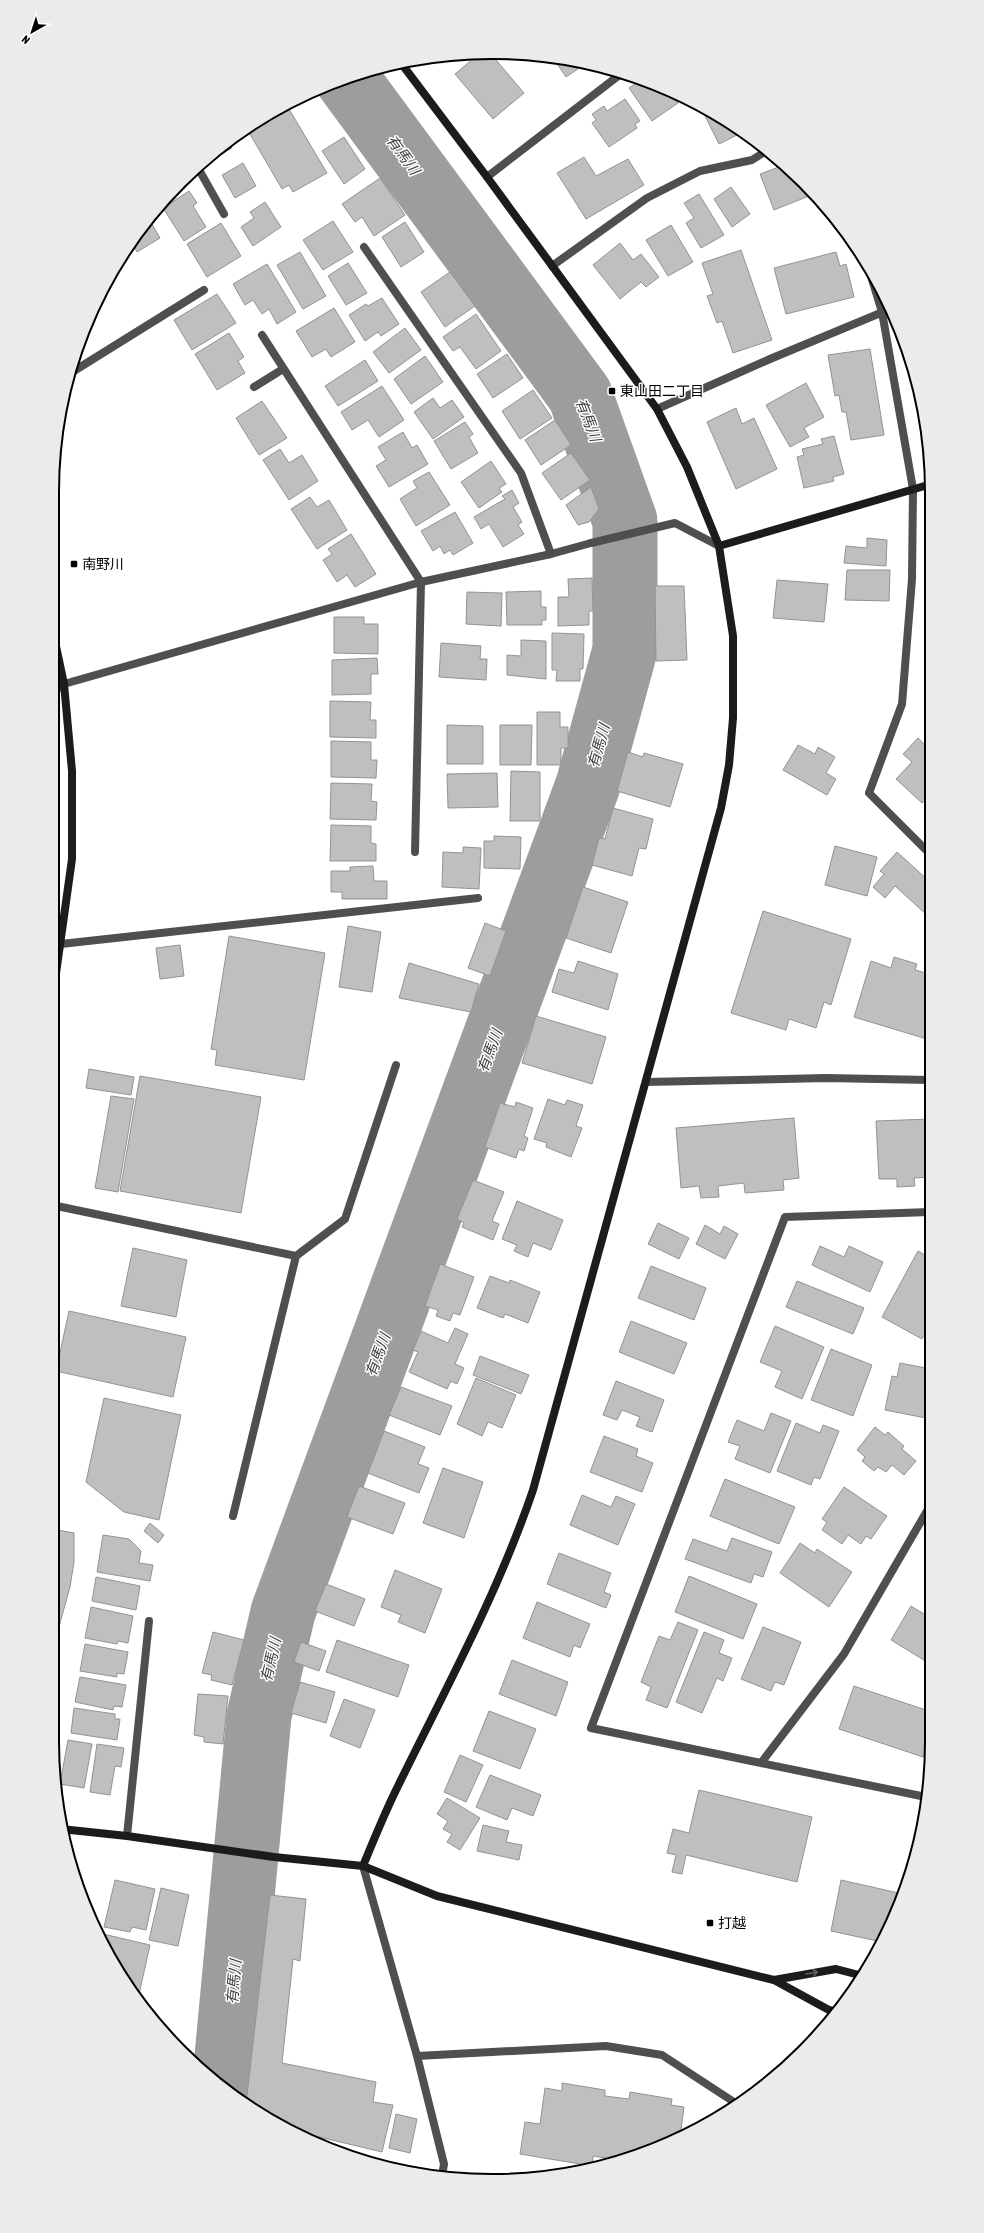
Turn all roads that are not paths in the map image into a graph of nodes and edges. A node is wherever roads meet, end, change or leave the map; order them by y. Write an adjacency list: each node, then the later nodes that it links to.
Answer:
1 (405, 68): 5 (street)
2 (616, 78): 5 (street)
3 (762, 153): 8 (street)
4 (200, 172): 6 (street)
5 (487, 176): 8 (street)
6 (224, 214)
7 (364, 247): 21 (street)
8 (552, 266): 17 (street)
9 (204, 290): 14 (street)
10 (876, 293): 12 (street)
11 (885, 311): 12 (street)
12 (882, 312): 17 (street); 19 (street)
13 (262, 336): 15 (street)
14 (77, 369)
15 (283, 369): 16 (street); 22 (street)
16 (254, 387)
17 (657, 408): 20 (street)
18 (925, 486): 19 (street)
19 (913, 489): 20 (street); 26 (street)
20 (719, 546): 21 (street); 33 (street)
21 (551, 554): 22 (street)
22 (421, 582): 24 (street); 27 (street)
23 (59, 660): 24 (street)
24 (64, 684): 25 (street); 29 (street)
25 (59, 688)
26 (925, 849)
27 (415, 852)
28 (478, 898): 29 (street)
29 (61, 944): 30 (street)
30 (59, 957)
31 (396, 1065): 36 (street)
32 (925, 1080): 33 (street)
33 (646, 1082): 44 (street)
34 (59, 1205): 36 (street)
35 (925, 1212): 40 (street)
36 (296, 1256): 38 (street)
37 (925, 1514): 40 (street)
38 (233, 1516)
39 (149, 1621): 43 (street)
40 (761, 1763): 41 (street)
41 (921, 1796)
42 (68, 1830): 43 (street)
43 (127, 1836): 44 (street)
44 (362, 1866): 46 (street); 48 (street)
45 (857, 1974): 46 (street, one-way to 45)
46 (774, 1980): 47 (street)
47 (831, 2011)
48 (417, 2056): 49 (street); 50 (street)
49 (733, 2101)
50 (443, 2171)

